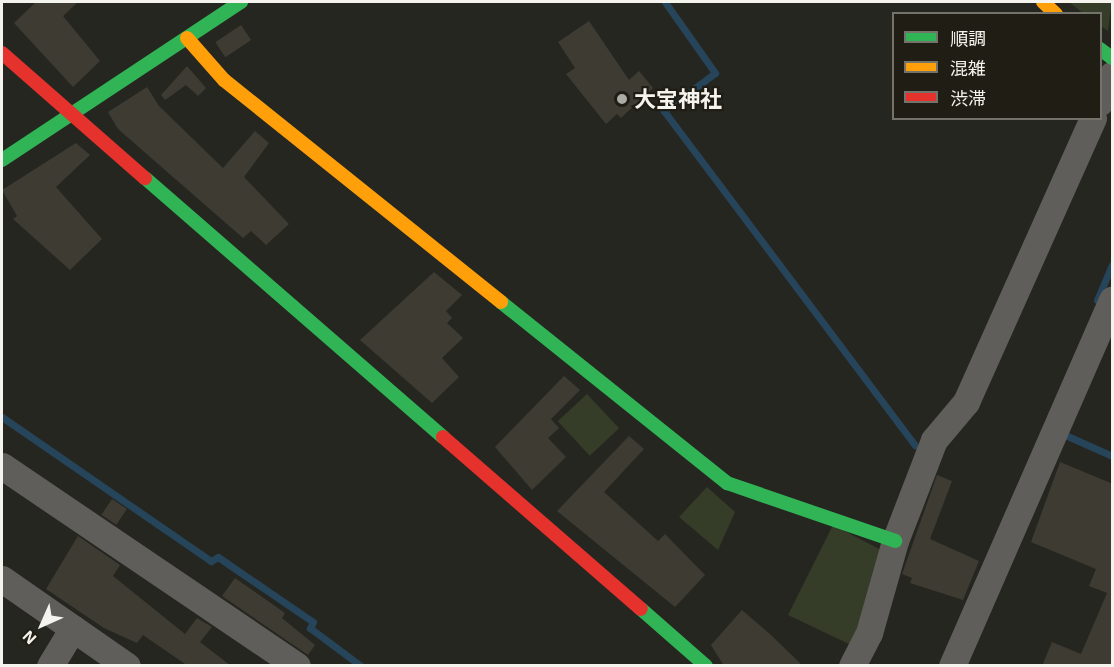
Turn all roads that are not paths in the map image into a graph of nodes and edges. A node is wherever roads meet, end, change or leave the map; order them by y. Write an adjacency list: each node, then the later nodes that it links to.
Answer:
1 (225, 6): 2 (street)
2 (187, 38): 6 (street); 11 (street)
3 (2, 53): 6 (street)
4 (1113, 75): 5 (street)
5 (1102, 100)
6 (71, 114): 8 (street); 17 (street)
7 (1092, 120): 11 (street)
8 (2, 160)
9 (1113, 299): 19 (street)
10 (2, 466): 16 (street)
11 (895, 541): 18 (street)
12 (2, 579): 13 (street)
13 (73, 628): 14 (street); 15 (street)
14 (50, 666)
15 (127, 666)
16 (297, 666)
17 (706, 666)
18 (852, 666)
19 (952, 666)

